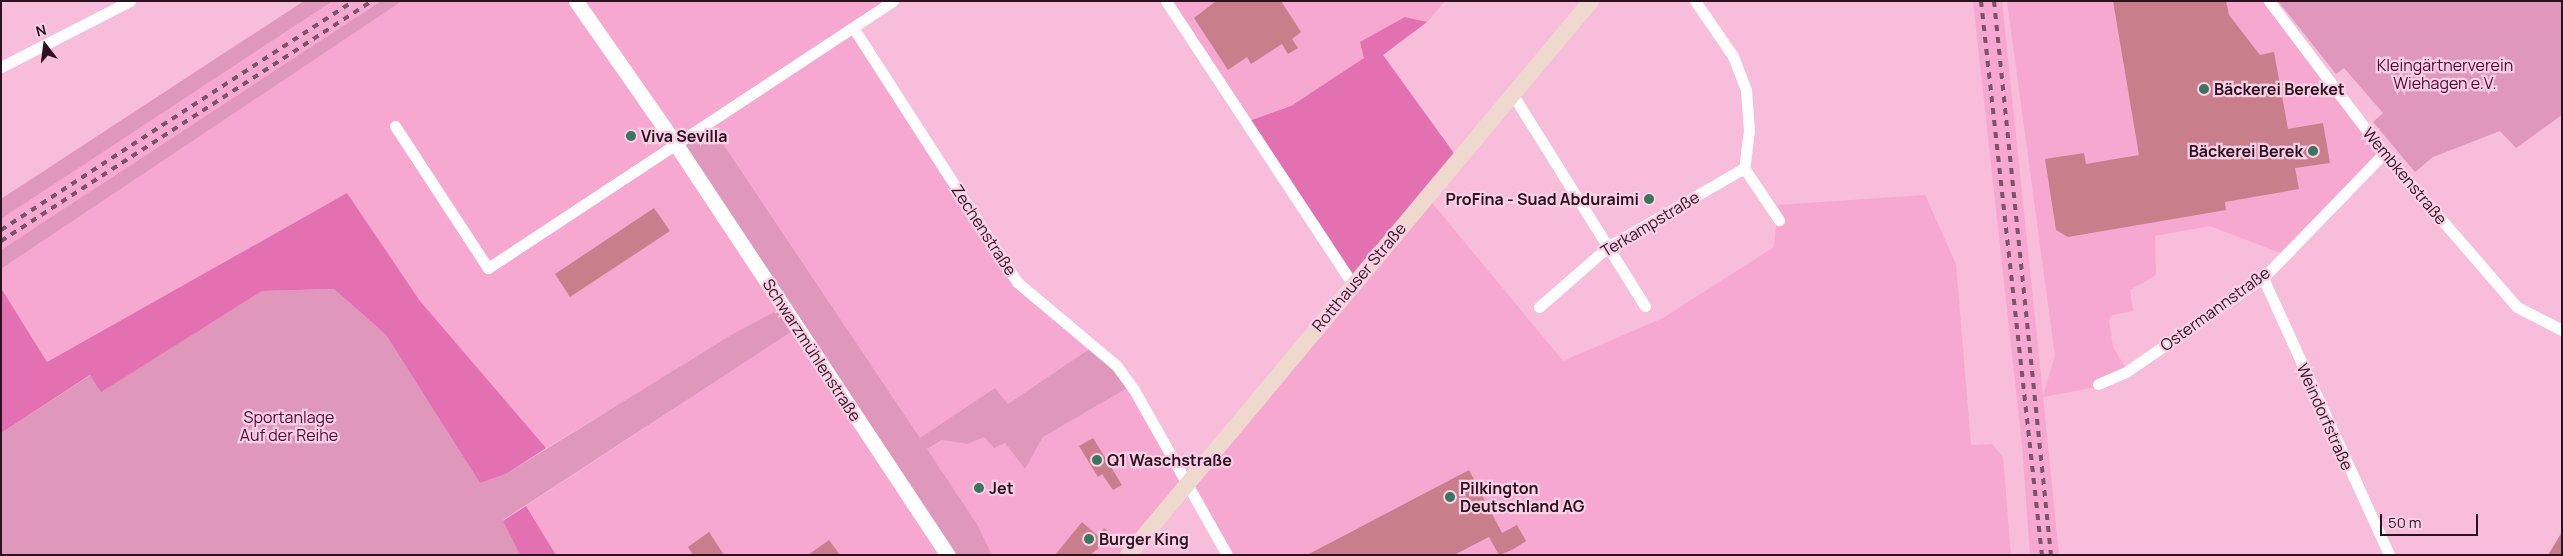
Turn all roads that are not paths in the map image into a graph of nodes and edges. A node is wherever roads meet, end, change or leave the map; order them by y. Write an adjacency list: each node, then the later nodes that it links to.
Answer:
1 (130, 1): 9 (street)
2 (576, 1): 12 (street, Schwarzmühlenstraße)
3 (893, 1): 8 (street)
4 (1166, 1): 18 (street)
5 (1591, 1): 10 (main road, Rotthauser Straße)
6 (1695, 1): 14 (street)
7 (2269, 1): 13 (street, Wembkenstraße)
8 (854, 29): 12 (street); 23 (street, Zechenstraße)
9 (1, 67)
10 (1512, 95): 16 (street); 18 (main road, Rotthauser Straße)
11 (395, 126): 12 (street)
12 (677, 146): 24 (street, Schwarzmühlenstraße)
13 (2384, 154): 17 (street, Ostermannstraße); 21 (street, Wembkenstraße)
14 (1744, 168): 15 (street); 16 (street, Terkampstraße)
15 (1779, 220)
16 (1609, 246): 19 (street, Terkampstraße); 20 (street)
17 (2264, 278): 22 (street, Ostermannstraße); 27 (street, Weindorfstraße)
18 (1352, 283): 23 (main road, Rotthauser Straße)
19 (1539, 306)
20 (1645, 306)
21 (2562, 330)
22 (2098, 384)
23 (1186, 484): 25 (main road, Rotthauser Straße); 26 (street, Zechenstraße)
24 (948, 555)
25 (1128, 555)
26 (1227, 555)
27 (2390, 555)

